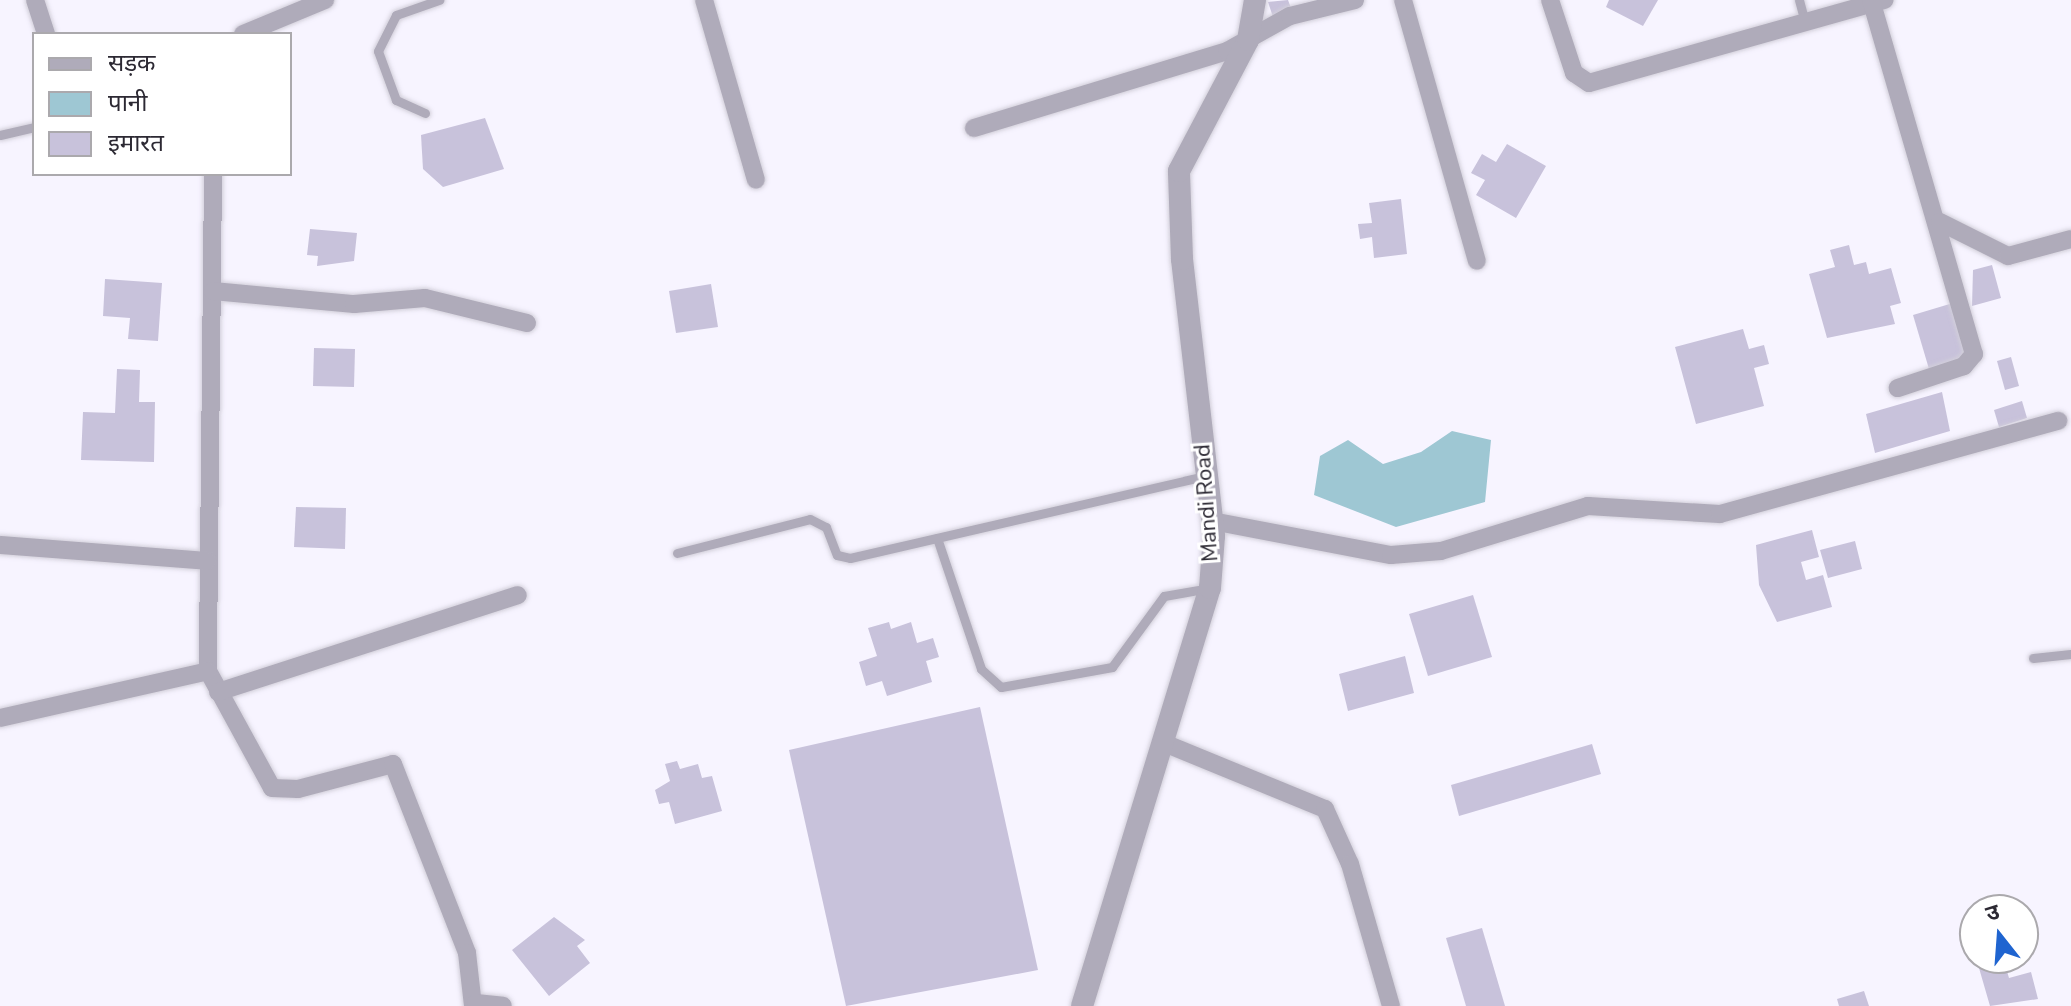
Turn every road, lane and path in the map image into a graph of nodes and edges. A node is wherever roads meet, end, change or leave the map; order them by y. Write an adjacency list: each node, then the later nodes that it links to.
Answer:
1 (35, 0): 12 (street)
2 (325, 0): 13 (street)
3 (439, 0): 15 (lane)
4 (704, 0): 20 (street)
5 (1255, 0): 14 (street, Mandi Road)
6 (1355, 0): 14 (street)
7 (1403, 0): 23 (street)
8 (1550, 0): 11 (street)
9 (1799, 0): 11 (lane)
10 (1876, 1): 11 (street); 21 (street)
11 (1804, 19)
12 (45, 32)
13 (248, 32)
14 (1248, 40): 17 (street); 28 (street, Mandi Road)
15 (425, 113)
16 (32, 127): 18 (lane)
17 (974, 128)
18 (0, 135)
19 (213, 176): 24 (street)
20 (756, 180)
21 (1940, 222): 22 (street); 26 (street)
22 (2071, 239)
23 (1477, 261)
24 (213, 291): 25 (street); 33 (street)
25 (527, 323)
26 (1898, 388)
27 (2058, 421): 29 (street)
28 (1207, 476): 29 (street, Mandi Road); 30 (lane)
29 (1212, 521): 34 (street, Mandi Road)
30 (937, 538): 32 (lane); 34 (lane)
31 (0, 545): 33 (street)
32 (677, 553)
33 (207, 561): 38 (street)
34 (1210, 588): 41 (street, Mandi Road)
35 (518, 595): 39 (street)
36 (2071, 654): 37 (lane)
37 (2033, 658)
38 (208, 671): 39 (street); 40 (street)
39 (218, 692): 42 (street)
40 (0, 718)
41 (1164, 743): 44 (street, Mandi Road); 45 (street)
42 (474, 1004): 43 (street)
43 (503, 1006)
44 (1082, 1006)
45 (1391, 1006)

